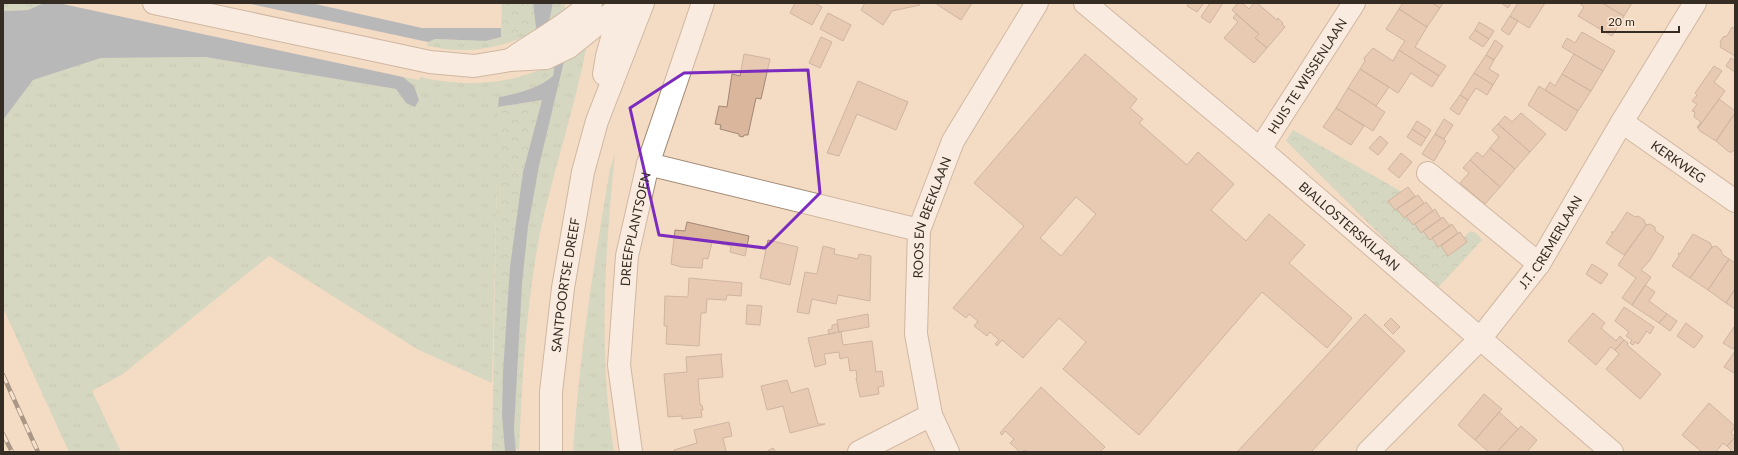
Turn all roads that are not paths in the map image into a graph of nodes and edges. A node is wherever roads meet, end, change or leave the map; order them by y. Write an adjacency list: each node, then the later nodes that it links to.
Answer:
1 (154, 3): 10 (street)
2 (591, 3): 10 (street)
3 (643, 3): 11 (street, SANTPOORTSE DREEF)
4 (703, 3): 14 (street)
5 (1036, 3): 17 (street, ROOS EN BEEKLAAN)
6 (1085, 3): 13 (street, BIALLOSTERSKILAAN)
7 (1354, 3): 13 (street, HUIS TE WISSENLAAN)
8 (1696, 3): 12 (street, J.T. CREMERLAAN)
9 (622, 4): 10 (street); 11 (street, SANTPOORTSE DREEF)
10 (564, 38)
11 (597, 121): 21 (street, SANTPOORTSE DREEF)
12 (1622, 122): 16 (street, KERKWEG); 18 (street, J.T. CREMERLAAN)
13 (1260, 149): 19 (street, BIALLOSTERSKILAAN)
14 (648, 164): 17 (street, DREEFPLANTSOEN); 22 (street, DREEFPLANTSOEN)
15 (1428, 173): 18 (street)
16 (1735, 201)
17 (919, 230): 20 (street, ROOS EN BEEKLAAN)
18 (1540, 264): 19 (street, J.T. CREMERLAAN)
19 (1479, 340): 25 (street, J.T. CREMERLAAN); 26 (street, BIALLOSTERSKILAAN)
20 (931, 415): 23 (street); 24 (street, ROOS EN BEEKLAAN)
21 (551, 452)
22 (631, 452)
23 (859, 452)
24 (948, 452)
25 (1368, 452)
26 (1612, 452)

